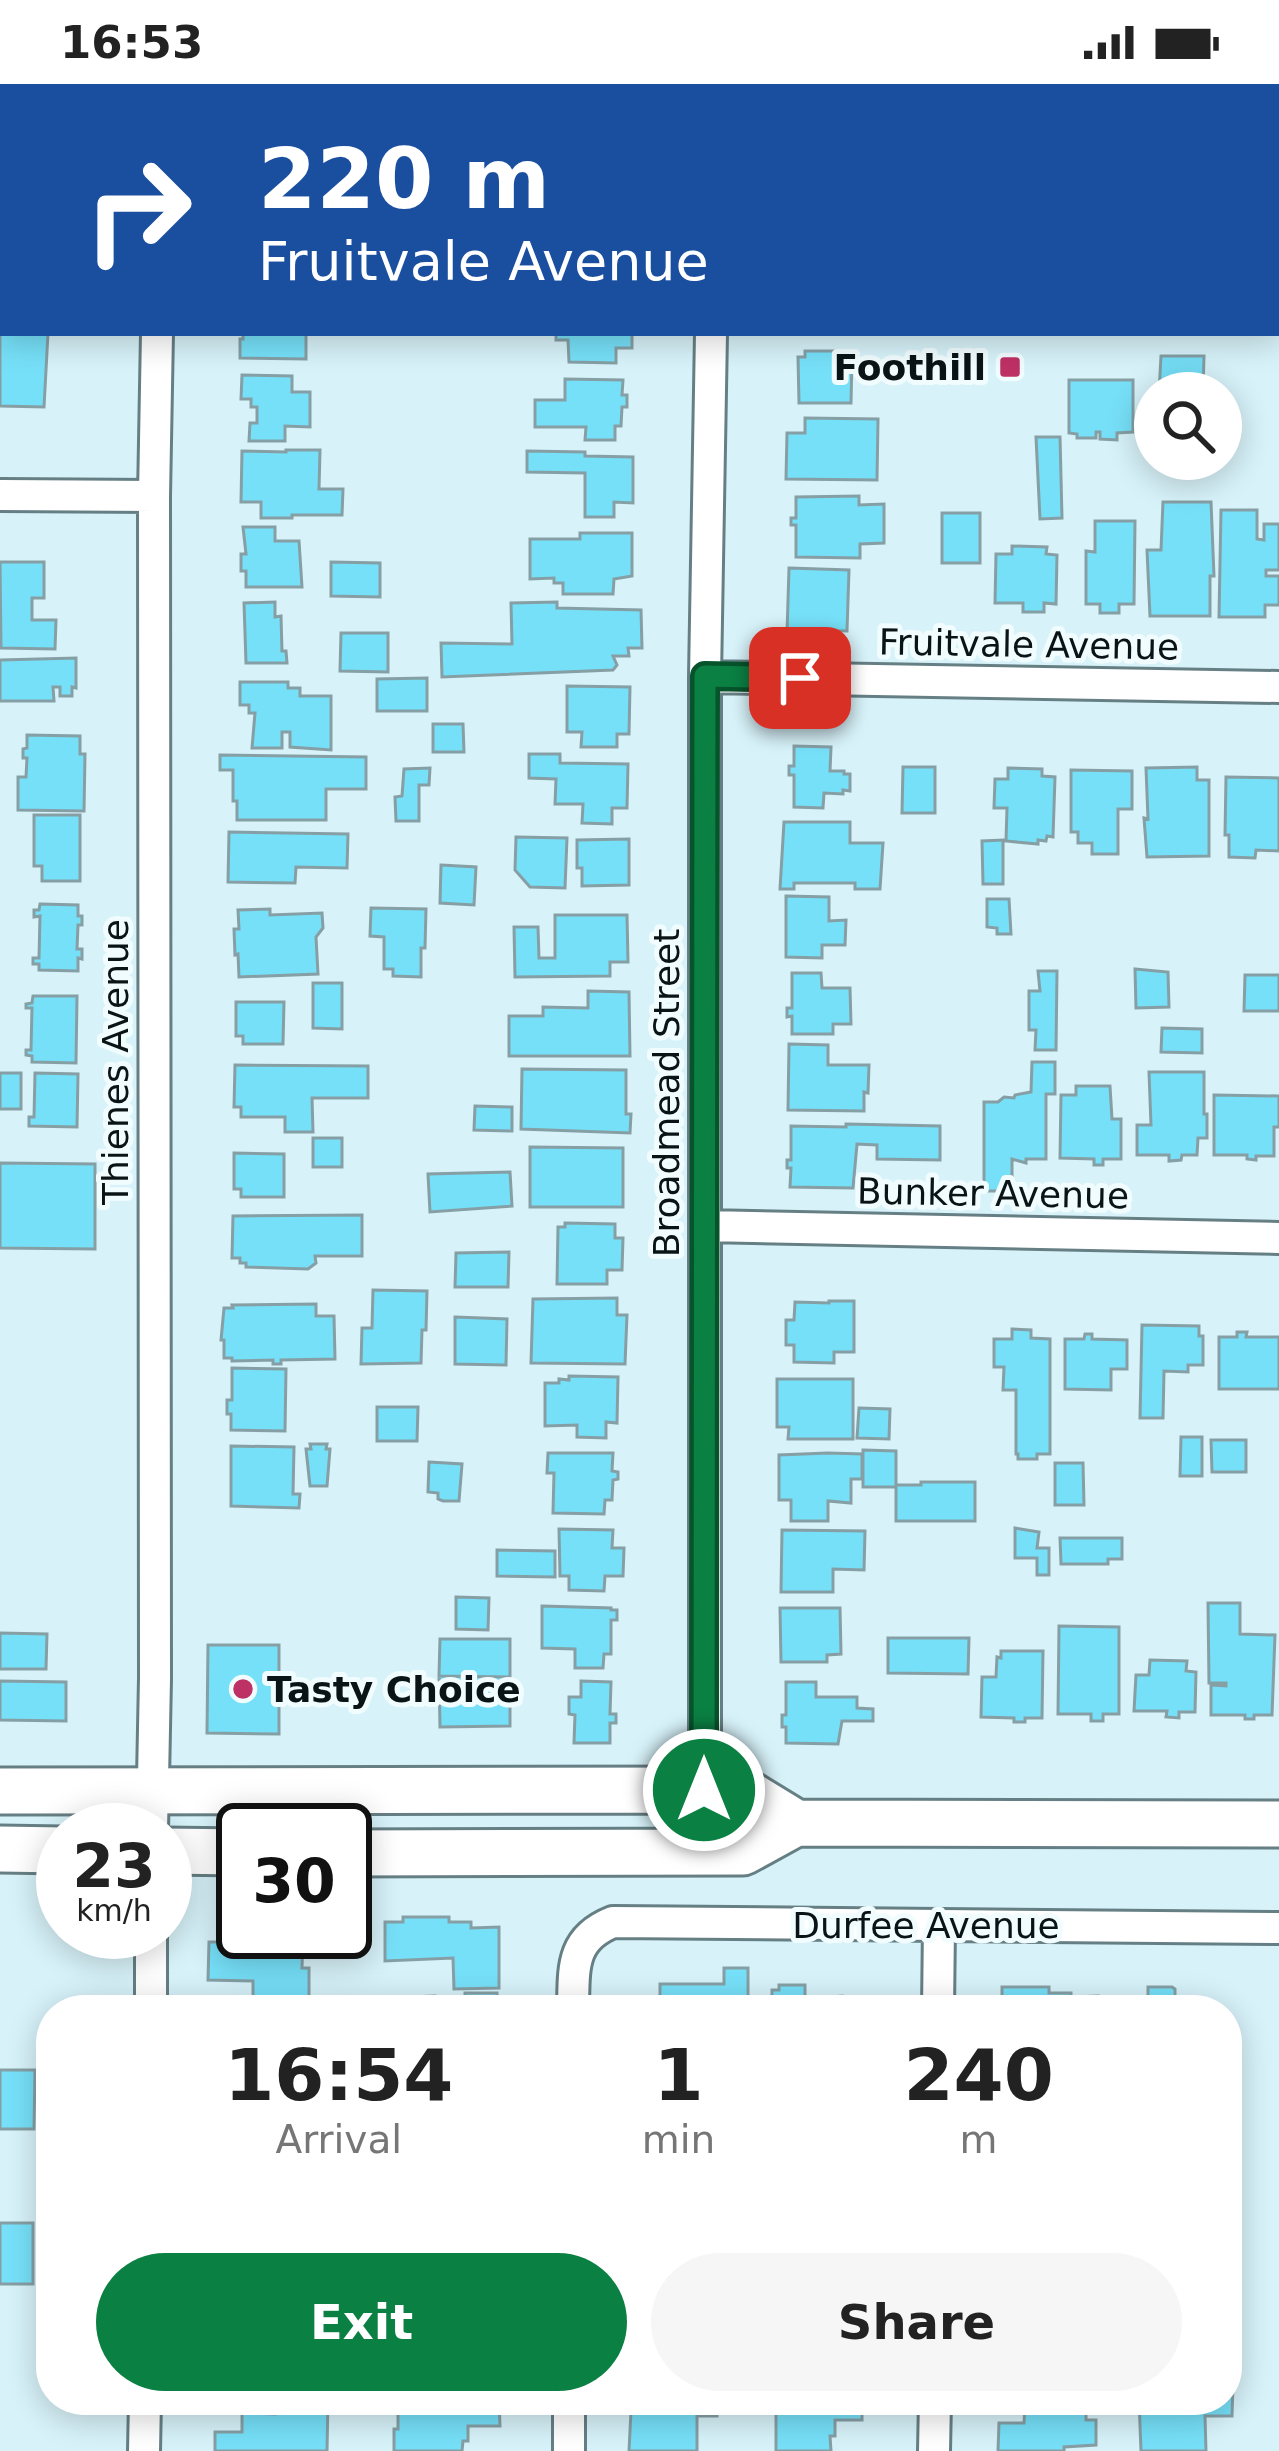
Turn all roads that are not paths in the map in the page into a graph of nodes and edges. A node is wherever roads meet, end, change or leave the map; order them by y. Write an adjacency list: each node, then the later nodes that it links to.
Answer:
1 (157, 336): 4 (street, Thienes Avenue)
2 (711, 336): 5 (street, Broadmead Street)
3 (0, 495): 4 (street)
4 (154, 496): 12 (street, Thienes Avenue)
5 (705, 676): 6 (street, Fruitvale Avenue); 7 (street, Broadmead Street)
6 (1279, 687)
7 (706, 1226): 8 (street, Bunker Avenue); 9 (street, Broadmead Street)
8 (1279, 1238)
9 (704, 1790): 13 (main road); 14 (main road); 19 (street, Broadmead Street)
10 (0, 1791): 11 (main road)
11 (91, 1803)
12 (152, 1803)
13 (192, 1809)
14 (796, 1823): 15 (main road); 19 (main road)
15 (1279, 1825)
16 (0, 1849): 17 (main road)
17 (36, 1850)
18 (372, 1853): 19 (main road)
19 (705, 1854)
20 (939, 1925): 21 (street, Durfee Avenue); 24 (street, Durfee Avenue); 25 (street)
21 (1279, 1928)
22 (151, 1959): 23 (street)
23 (151, 1995)
24 (573, 1995)
25 (938, 1995)
26 (145, 2415): 29 (street)
27 (569, 2415): 30 (street)
28 (934, 2415): 31 (street)
29 (144, 2451)
30 (569, 2451)
31 (934, 2451)

